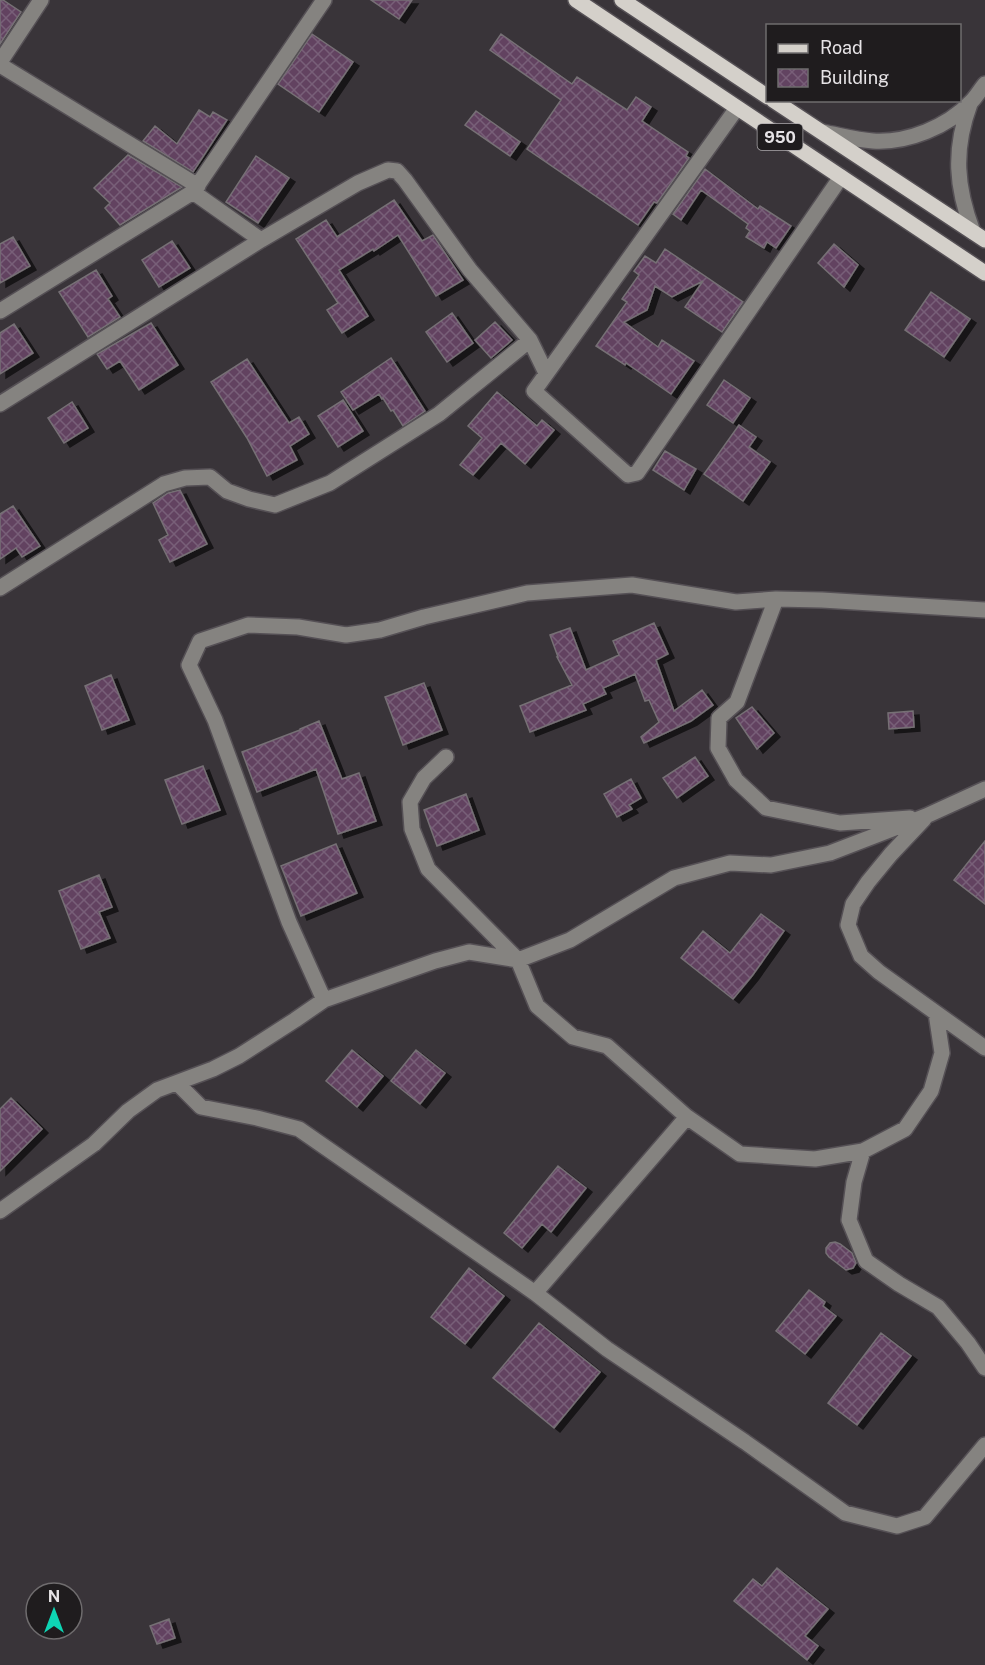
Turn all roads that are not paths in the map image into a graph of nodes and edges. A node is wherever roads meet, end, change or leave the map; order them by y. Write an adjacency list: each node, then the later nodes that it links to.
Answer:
1 (41, 0): 5 (street)
2 (324, 0): 13 (street)
3 (576, 0): 10 (main road, 950)
4 (622, 0): 7 (main road)
5 (0, 63): 13 (street)
6 (985, 84): 9 (street)
7 (766, 96)
8 (776, 102): 11 (main road, 950)
9 (971, 102): 11 (street); 14 (street)
10 (737, 108): 12 (main road, 950); 19 (street)
11 (821, 132): 14 (main road, 950)
12 (841, 177): 16 (main road, 950); 19 (street)
13 (195, 189): 15 (street); 17 (street)
14 (979, 236)
15 (261, 240): 18 (street); 20 (street)
16 (985, 273)
17 (0, 311)
18 (530, 340): 19 (street); 21 (street)
19 (546, 373)
20 (0, 404)
21 (0, 588)
22 (776, 599): 23 (street); 26 (street); 28 (street)
23 (985, 610)
24 (446, 757): 27 (street)
25 (985, 789): 26 (street)
26 (926, 816): 27 (street); 29 (street)
27 (518, 960): 28 (street); 32 (street)
28 (324, 1000): 31 (street)
29 (936, 1013): 30 (street); 33 (street)
30 (985, 1048)
31 (177, 1083): 34 (street); 35 (street)
32 (687, 1117): 33 (street); 35 (street)
33 (863, 1151): 36 (street)
34 (0, 1211)
35 (535, 1293): 37 (street)
36 (985, 1368)
37 (985, 1445)

